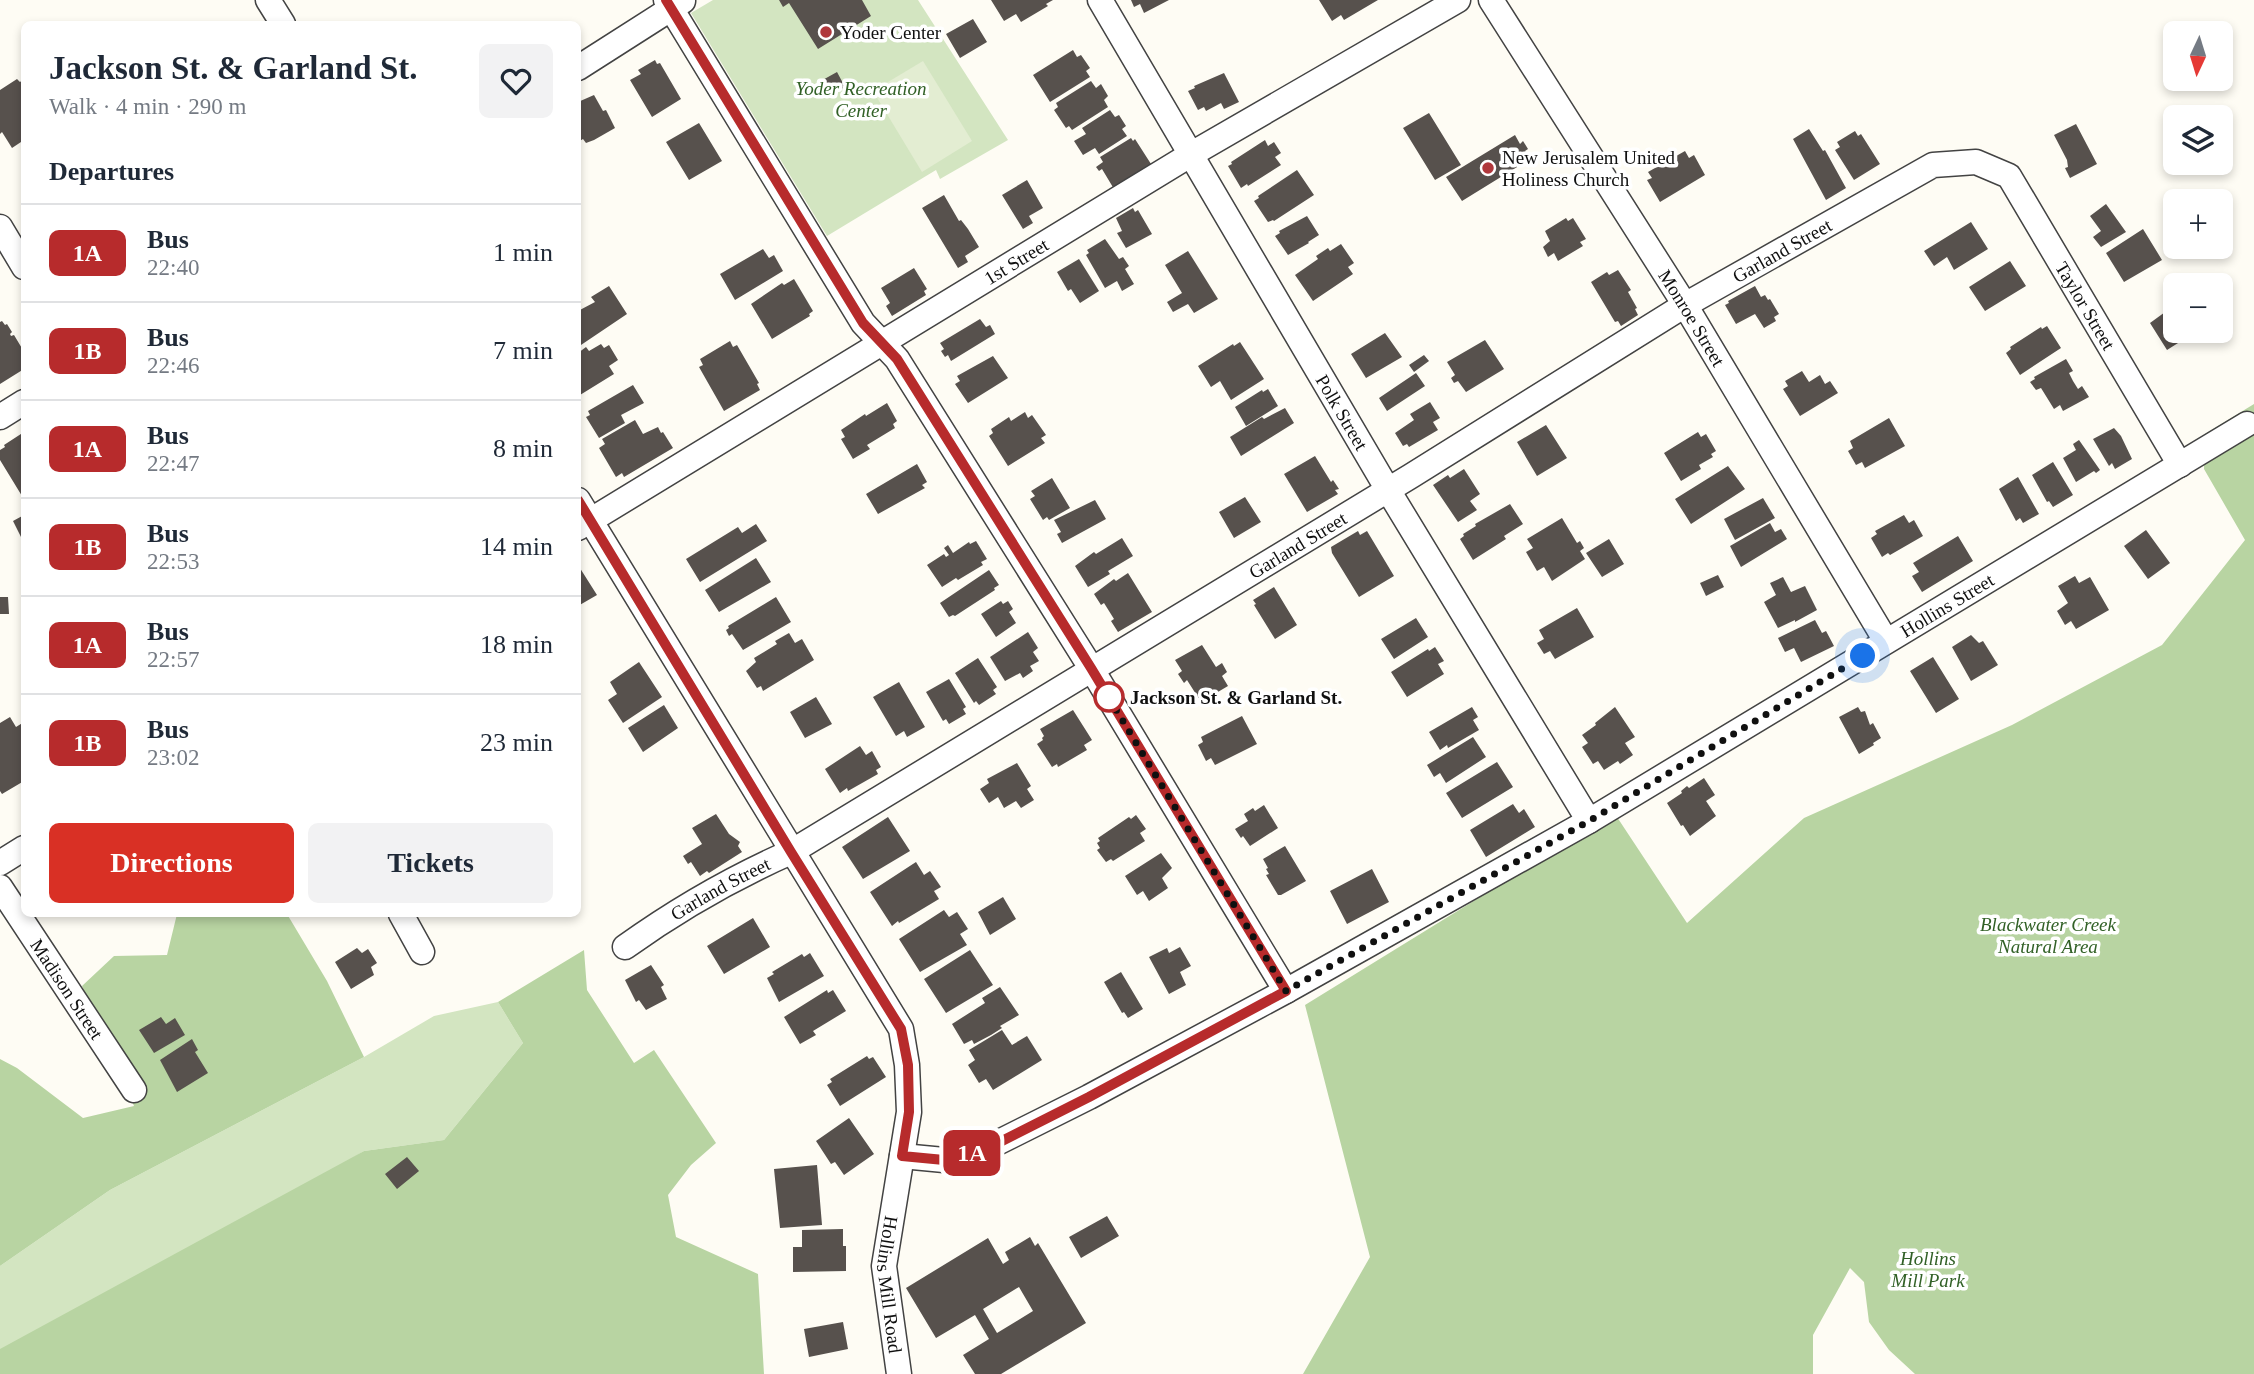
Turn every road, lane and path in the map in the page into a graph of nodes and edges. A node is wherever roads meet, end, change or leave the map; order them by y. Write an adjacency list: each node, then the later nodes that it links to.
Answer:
1 (268, 0): 6 (street)
2 (1100, 0): 8 (street, Polk Street)
3 (1458, 0): 8 (street, 1st Street)
4 (1491, 0): 12 (street, Monroe Street)
5 (674, 3): 7 (street); 13 (street)
6 (281, 21)
7 (581, 66)
8 (1190, 155): 13 (street, 1st Street); 18 (street, Polk Street)
9 (1976, 162): 12 (street, Garland Street); 17 (street, Taylor Street)
10 (0, 227): 11 (street)
11 (21, 262)
12 (1685, 305): 18 (street, Garland Street); 20 (street, Monroe Street)
13 (882, 342): 19 (street, 1st Street); 21 (street)
14 (21, 404): 15 (street)
15 (0, 417)
16 (2247, 424): 17 (street, Hollins Street)
17 (2180, 465): 20 (street, Hollins Street)
18 (1388, 490): 21 (street, Garland Street); 22 (street, Polk Street)
19 (582, 516): 24 (street, Hollins Mill Road)
20 (1886, 641): 22 (street, Hollins Street)
21 (1091, 668): 24 (street, Garland Street); 30 (street)
22 (1589, 821): 30 (street, Hollins Street)
23 (21, 850): 25 (street)
24 (791, 852): 28 (street, Garland Street); 32 (street, Hollins Mill Road)
25 (0, 863)
26 (0, 887): 31 (street, Madison Street)
27 (403, 917): 29 (street)
28 (625, 947)
29 (422, 952)
30 (1286, 991): 32 (street, Hollins Street)
31 (134, 1090)
32 (902, 1156): 33 (street, Hollins Mill Road)
33 (900, 1374)

